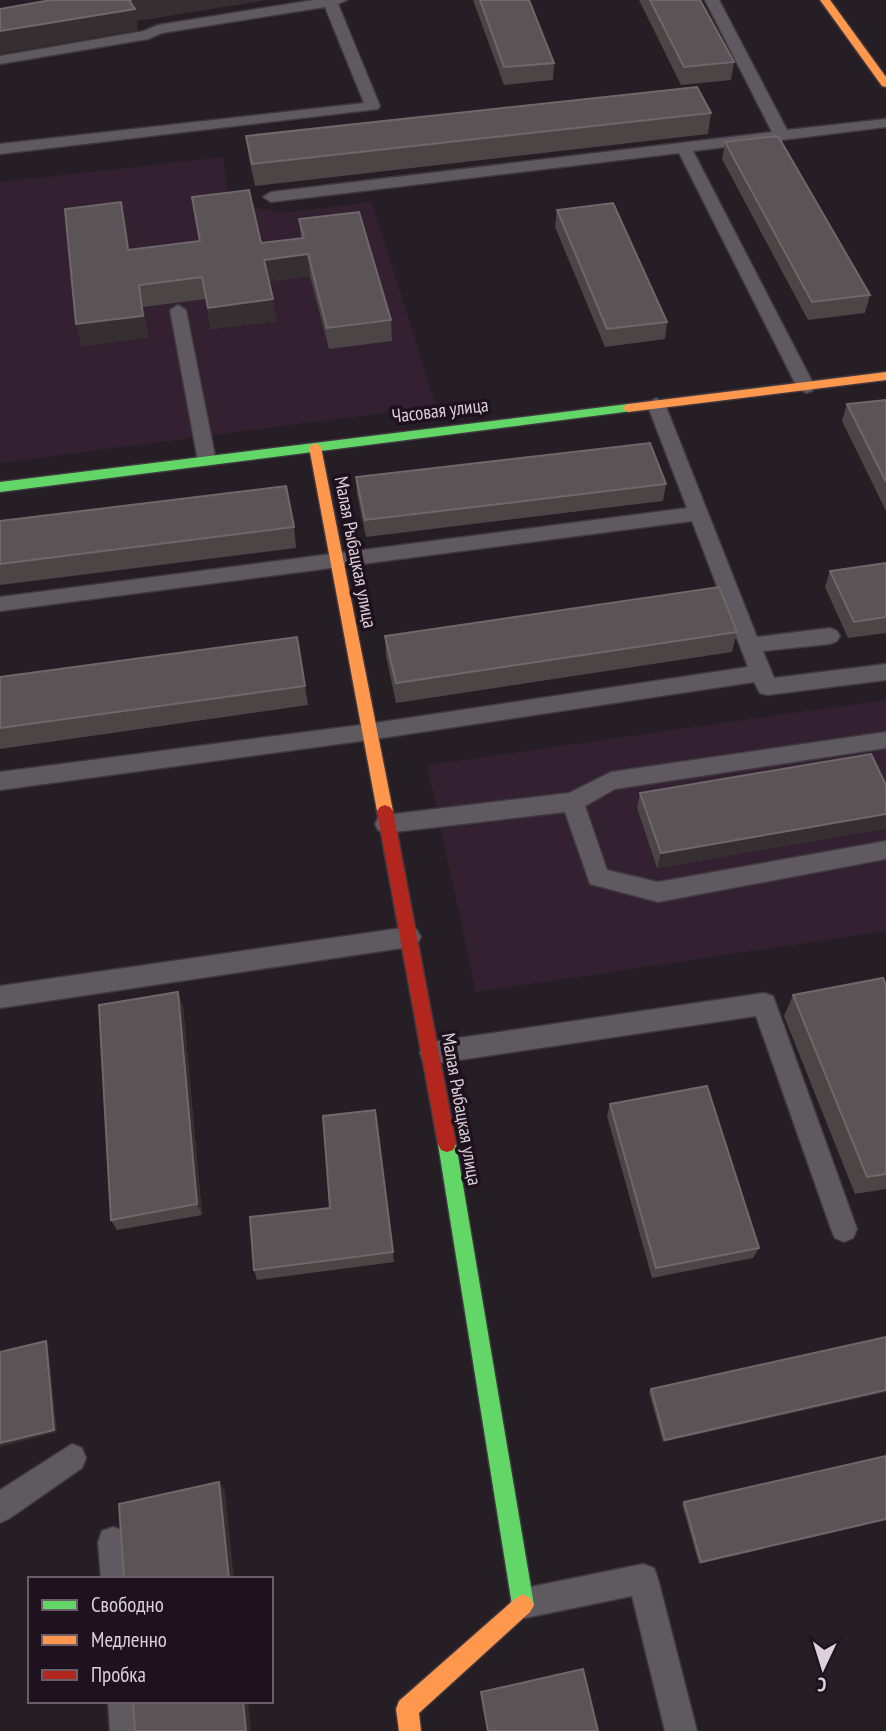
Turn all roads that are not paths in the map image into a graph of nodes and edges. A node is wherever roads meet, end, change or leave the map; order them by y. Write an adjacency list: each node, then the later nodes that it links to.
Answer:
1 (712, 0): 7 (lane)
2 (825, 0): 5 (street)
3 (335, 1): 4 (lane); 9 (lane)
4 (0, 60)
5 (886, 84)
6 (886, 123): 7 (lane)
7 (782, 136): 8 (lane)
8 (684, 148): 10 (lane); 13 (lane)
9 (0, 149)
10 (271, 197)
11 (178, 310): 16 (lane)
12 (886, 376): 13 (street, Часовая улица)
13 (806, 387): 14 (street, Часовая улица)
14 (656, 404): 15 (street, Часовая улица); 18 (lane)
15 (315, 447): 16 (street, Часовая улица); 19 (street, Малая Рыбацкая улица)
16 (207, 461): 17 (street, Часовая улица)
17 (0, 487)
18 (699, 513): 19 (lane); 22 (lane)
19 (337, 560): 20 (lane); 25 (street, Малая Рыбацкая улица)
20 (0, 604)
21 (830, 636): 22 (lane)
22 (751, 645): 24 (lane)
23 (886, 672): 24 (lane)
24 (761, 673): 25 (lane)
25 (368, 732): 27 (lane); 29 (street, Малая Рыбацкая улица)
26 (886, 740): 28 (lane)
27 (0, 781)
28 (573, 802): 29 (lane); 30 (lane)
29 (386, 824): 31 (street, Малая Рыбацкая улица)
30 (886, 850)
31 (409, 937): 32 (lane); 33 (street, Малая Рыбацкая улица)
32 (0, 997)
33 (432, 1053): 34 (lane); 39 (street, Малая Рыбацкая улица)
34 (844, 1229)
35 (72, 1458): 36 (lane)
36 (0, 1508)
37 (113, 1542): 38 (lane)
38 (116, 1577)
39 (525, 1603): 42 (street); 43 (lane)
40 (124, 1703): 41 (lane)
41 (126, 1731)
42 (410, 1731)
43 (681, 1731)

